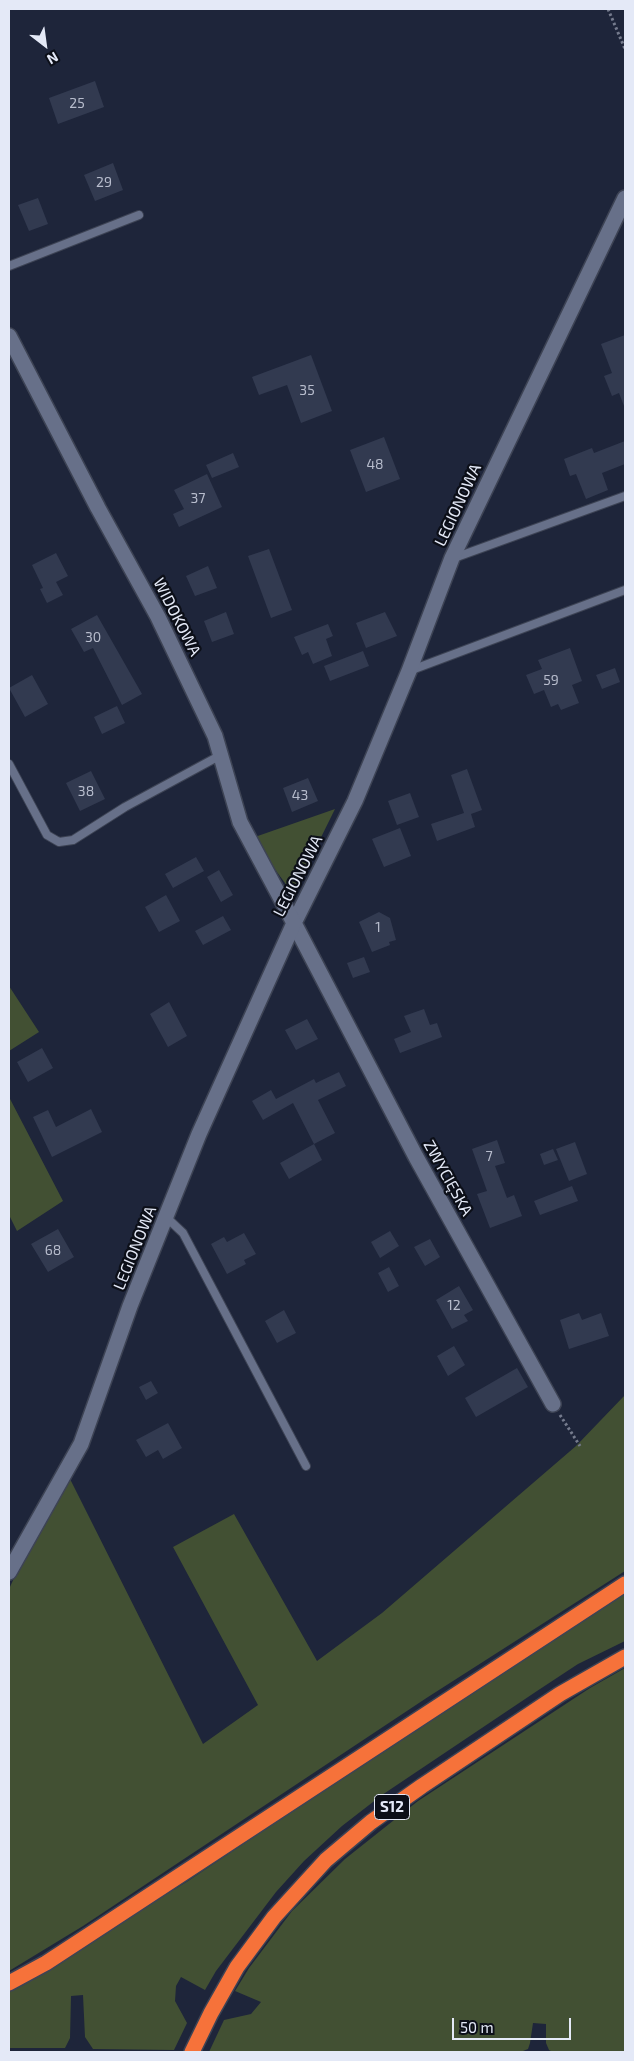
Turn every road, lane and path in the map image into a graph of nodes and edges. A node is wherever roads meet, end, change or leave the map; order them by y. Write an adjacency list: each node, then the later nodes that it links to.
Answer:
1 (608, 9): 2 (path)
2 (625, 49)
3 (625, 198): 8 (street, LEGIONOWA)
4 (139, 215): 5 (lane)
5 (9, 266)
6 (9, 336): 11 (street, WIDOKOWA)
7 (625, 496): 8 (lane)
8 (452, 558): 10 (street, LEGIONOWA)
9 (625, 590): 10 (lane)
10 (409, 671): 13 (street, LEGIONOWA)
11 (220, 755): 12 (lane); 13 (street, WIDOKOWA)
12 (9, 764)
13 (294, 923): 14 (street, LEGIONOWA); 15 (street, ZWYCIĘSKA)
14 (166, 1218): 17 (lane); 18 (street, LEGIONOWA)
15 (552, 1404): 16 (path)
16 (580, 1446)
17 (306, 1466)
18 (9, 1572)
19 (625, 1584): 21 (highway)
20 (625, 1657): 22 (highway, S12)
21 (9, 1983)
22 (192, 2052)

